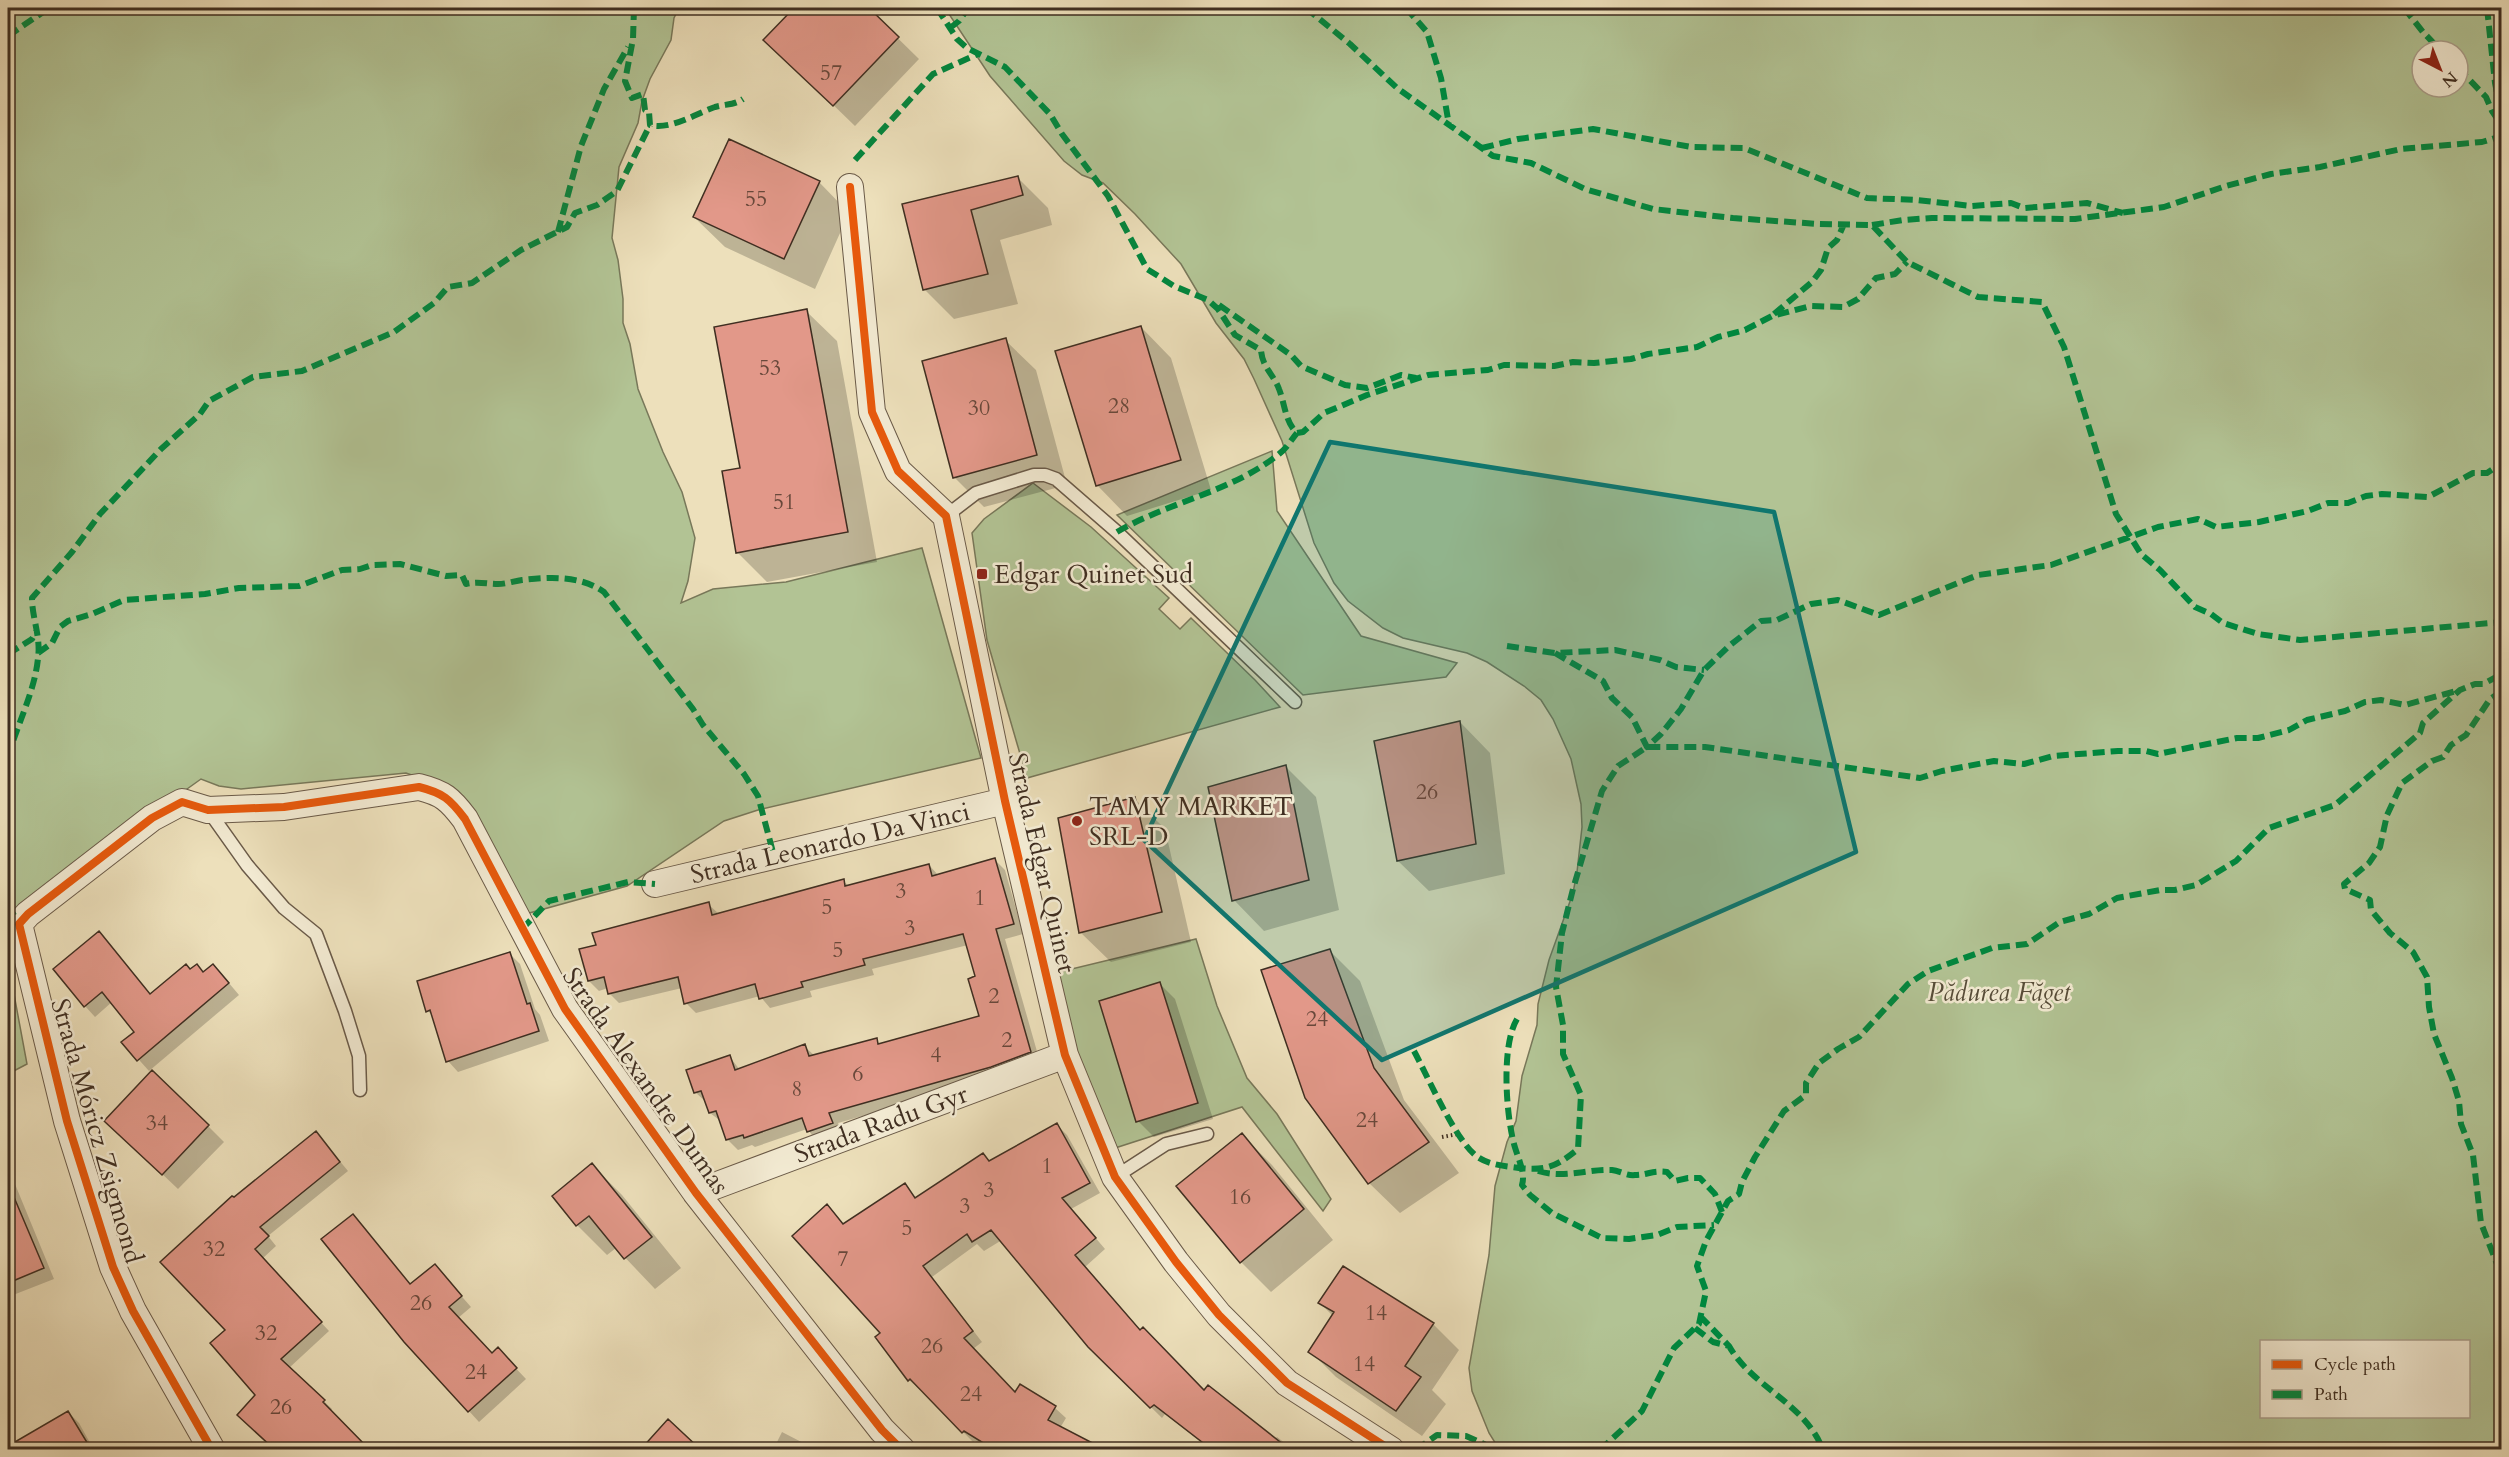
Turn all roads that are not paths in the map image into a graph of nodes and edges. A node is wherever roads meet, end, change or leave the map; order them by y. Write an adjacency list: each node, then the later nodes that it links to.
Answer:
1 (850, 187): 2 (street)
2 (946, 516): 3 (lane); 4 (street, Strada Edgar Quinet)
3 (1295, 702)
4 (1005, 801): 6 (street, Strada Leonardo Da Vinci); 8 (street, Strada Edgar Quinet)
5 (208, 810): 7 (street, Strada Alexandre Dumas); 9 (lane); 12 (street, Strada Alexandre Dumas)
6 (655, 884)
7 (24, 946): 13 (street, Strada Móricz Zsigmond)
8 (1065, 1055): 11 (street, Strada Edgar Quinet); 12 (street, Strada Radu Gyr)
9 (360, 1090)
10 (1207, 1134): 11 (lane)
11 (1115, 1177): 15 (street, Strada Edgar Quinet)
12 (696, 1193): 14 (street, Strada Alexandre Dumas)
13 (212, 1449)
14 (902, 1449)
15 (1391, 1449)

